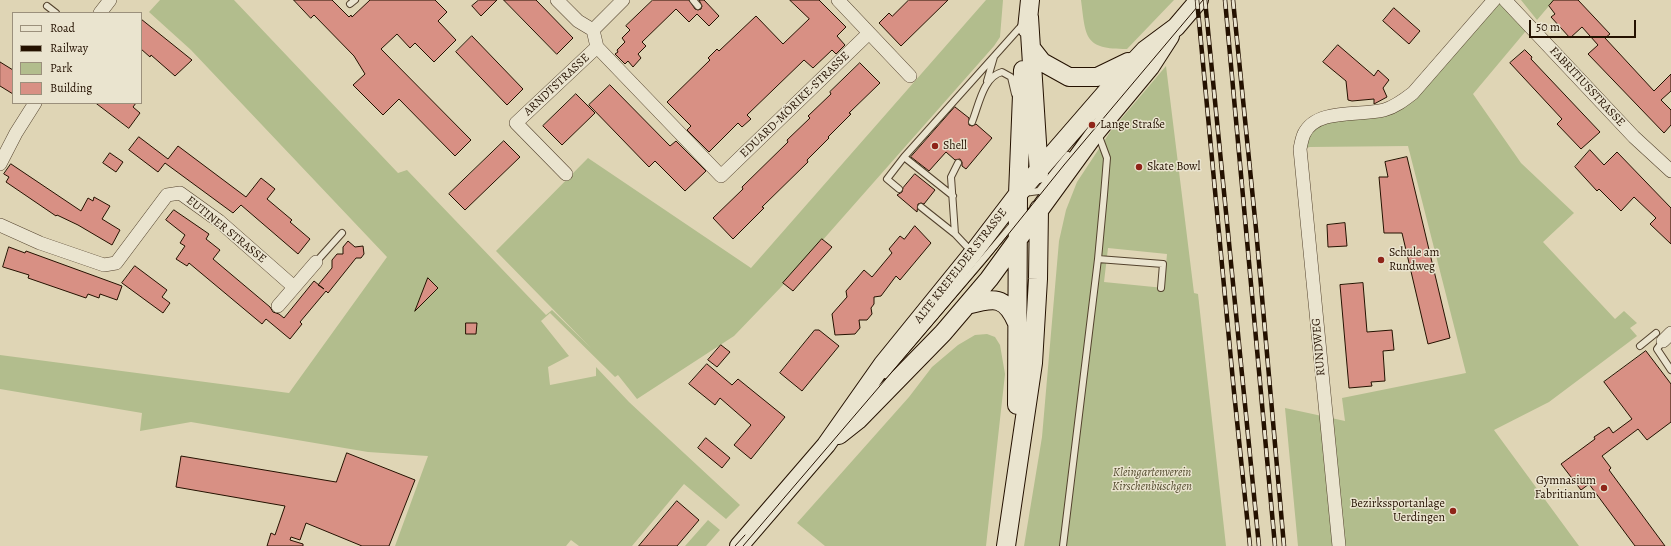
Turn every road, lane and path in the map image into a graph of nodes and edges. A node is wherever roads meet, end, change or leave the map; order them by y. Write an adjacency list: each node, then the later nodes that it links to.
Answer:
1 (110, 0): 13 (street)
2 (557, 0): 15 (street)
3 (623, 0): 15 (street)
4 (693, 0): 10 (lane)
5 (838, 0): 16 (street)
6 (1199, 0): 14 (street, ALTE KREFELDER STRASSE)
7 (1494, 0): 63 (street, RUNDWEG)
8 (1505, 0): 32 (street, FABRITIUSSTRASSE)
9 (46, 6): 12 (lane)
10 (698, 6)
11 (1030, 8): 18 (street); 20 (lane); 24 (street)
12 (55, 12)
13 (101, 12)
14 (1176, 27): 19 (street, ALTE KREFELDER STRASSE); 26 (street)
15 (593, 30): 17 (street, ARNDTSTRASSE)
16 (869, 34): 21 (street); 34 (street, EDUARD-MÖRIKE-STRASSE)
17 (597, 47): 33 (street, ARNDTSTRASSE); 34 (street, ARNDTSTRASSE)
18 (1031, 48): 19 (street); 31 (street)
19 (1145, 50): 31 (street, ALTE KREFELDER STRASSE)
20 (994, 56): 22 (lane); 28 (lane)
21 (910, 76)
22 (986, 84): 24 (lane); 25 (lane)
23 (35, 104): 30 (street)
24 (1020, 115): 37 (street)
25 (972, 122)
26 (1090, 135): 40 (street); 46 (lane)
27 (1074, 149): 36 (lane)
28 (904, 157): 35 (lane); 38 (lane)
29 (958, 163): 38 (lane)
30 (0, 164)
31 (1039, 169): 36 (street); 37 (street, ALTE KREFELDER STRASSE)
32 (1671, 171)
33 (566, 174)
34 (721, 176)
35 (898, 189)
36 (1039, 191): 37 (lane); 40 (street)
37 (1018, 194): 40 (street); 45 (street, ALTE KREFELDER STRASSE)
38 (953, 196): 43 (lane)
39 (921, 207): 43 (lane)
40 (1027, 215): 44 (street); 56 (lane); 59 (street)
41 (0, 225): 48 (street, EUTINER STRASSE)
42 (342, 233): 47 (lane)
43 (955, 234): 45 (lane)
44 (1018, 241): 50 (street); 52 (street)
45 (973, 253): 58 (street, ALTE KREFELDER STRASSE)
46 (1098, 259): 49 (lane); 62 (lane)
47 (316, 262): 48 (street)
48 (294, 287): 51 (street)
49 (1161, 288)
50 (967, 305): 52 (street); 58 (street)
51 (278, 306)
52 (1017, 324): 59 (street)
53 (1663, 335): 54 (lane); 55 (lane)
54 (1640, 346)
55 (1671, 370)
56 (882, 379)
57 (877, 385): 58 (lane)
58 (826, 445): 60 (street, ALTE KREFELDER STRASSE)
59 (1018, 461): 61 (street)
60 (739, 546)
61 (1006, 546)
62 (1064, 546)
63 (1339, 546)

